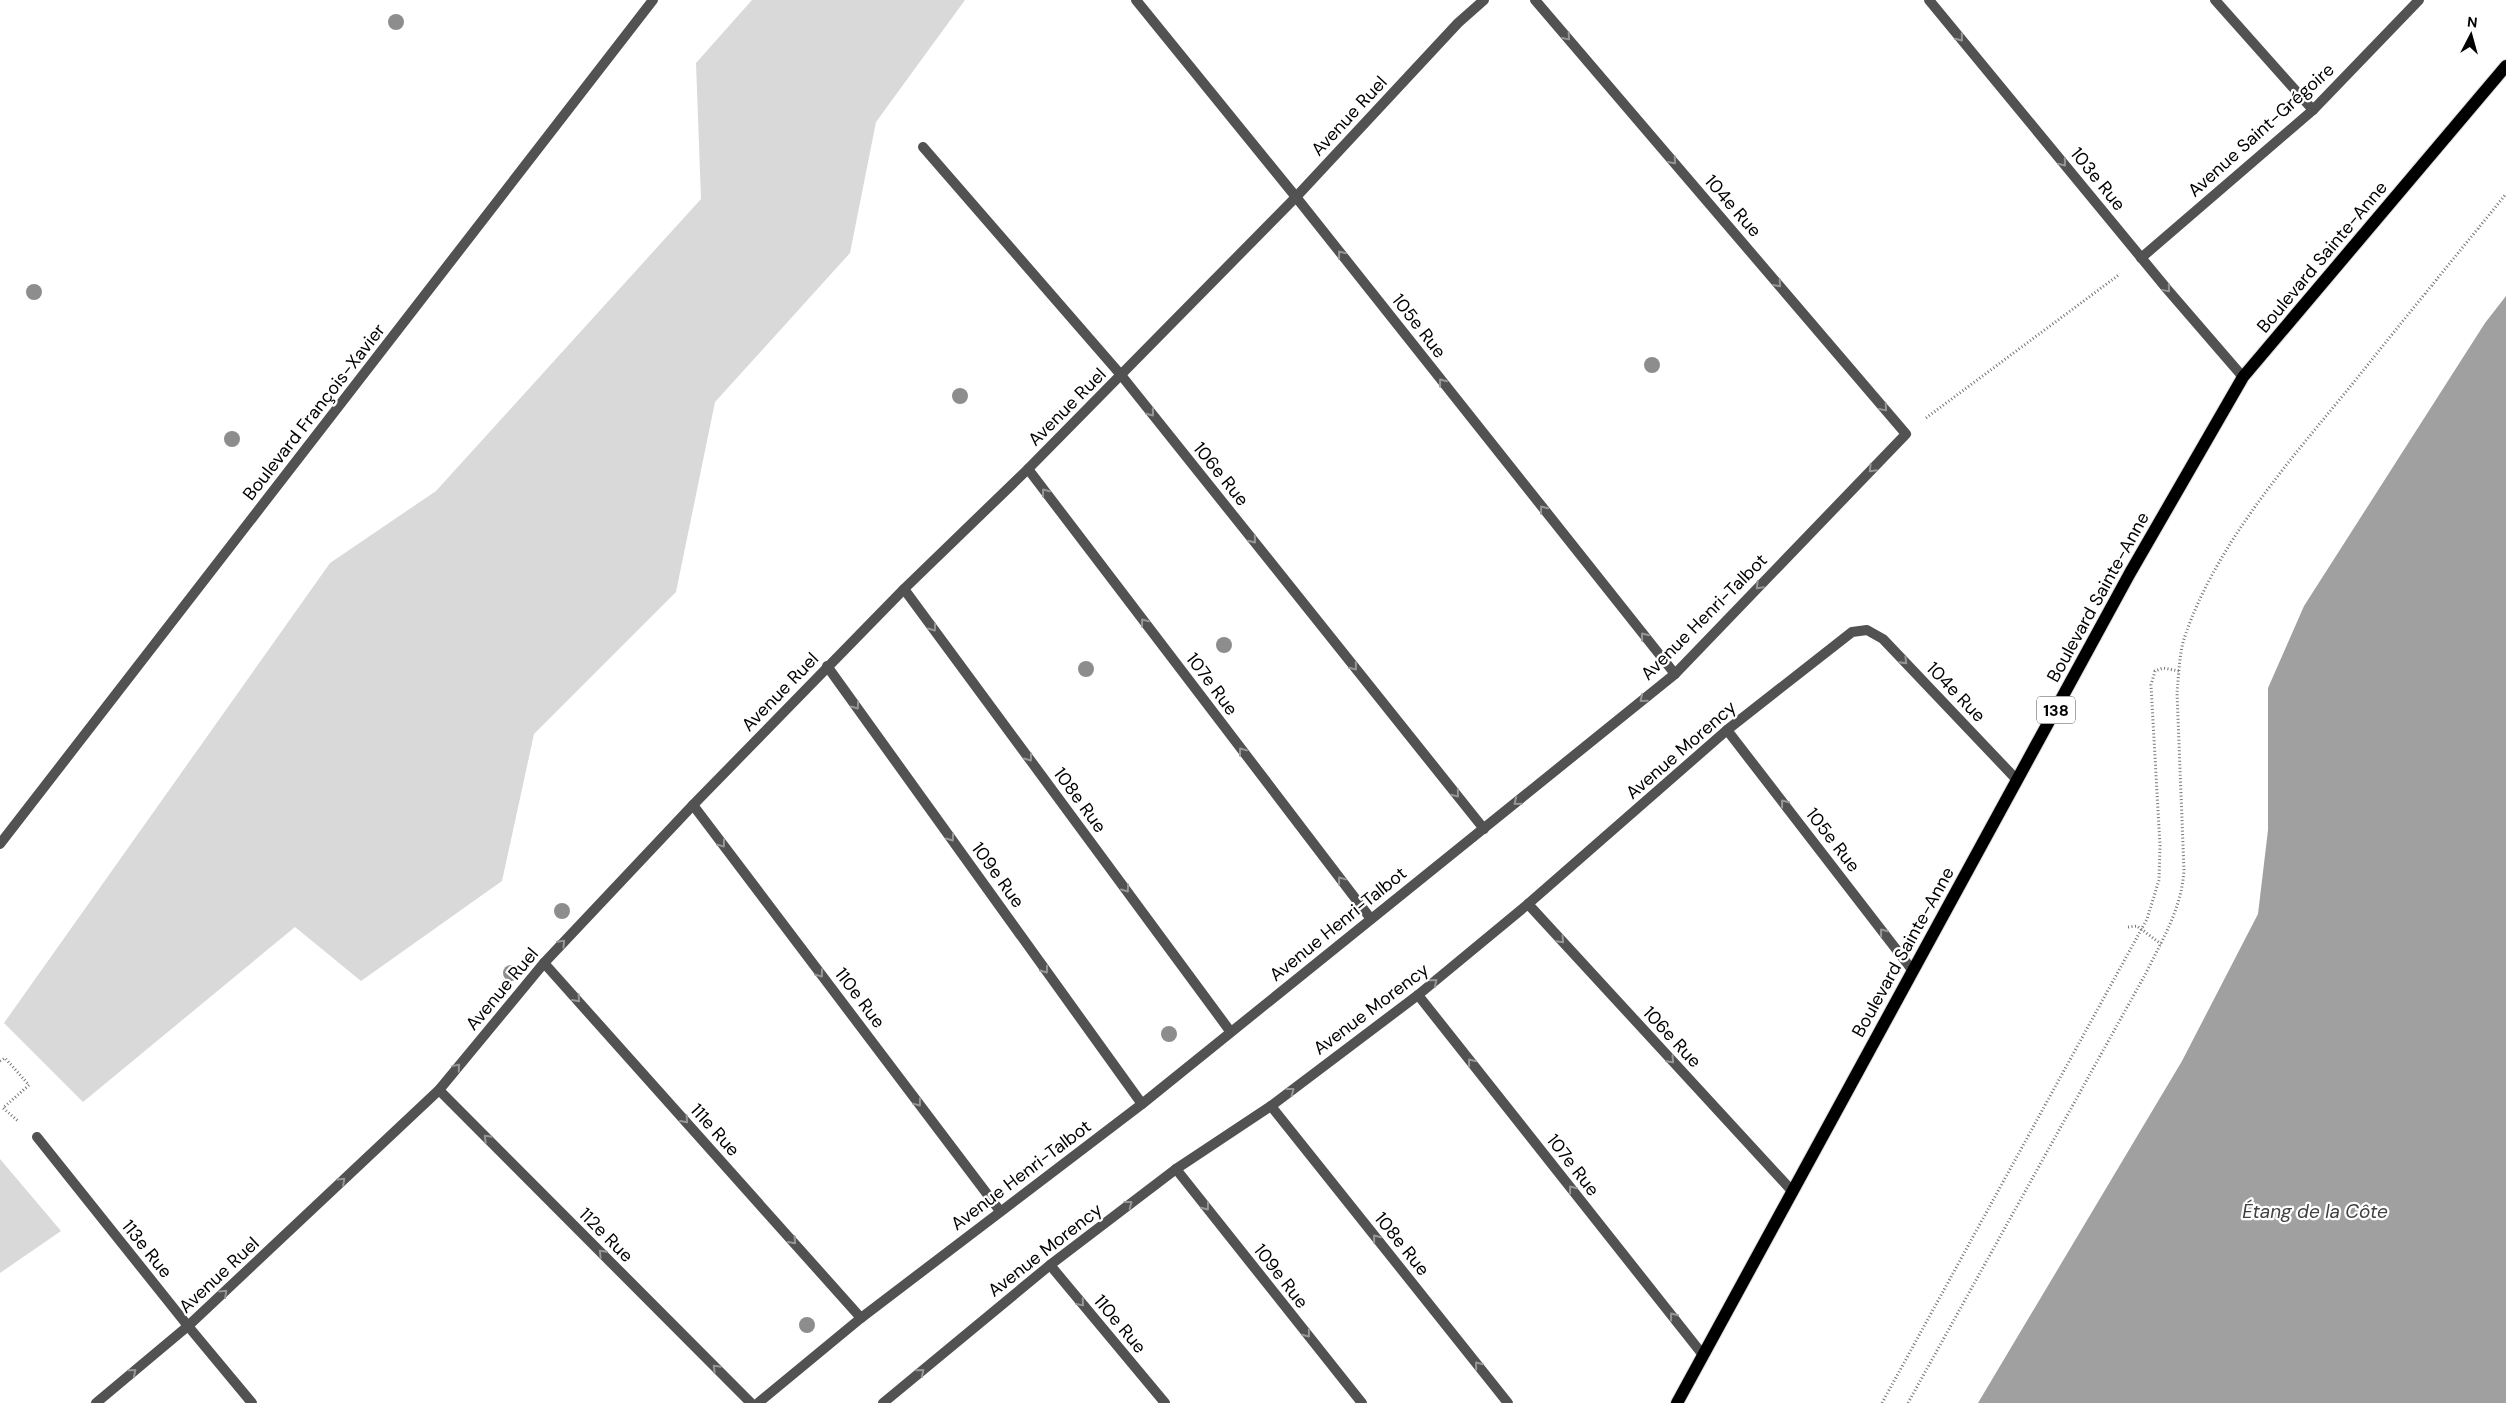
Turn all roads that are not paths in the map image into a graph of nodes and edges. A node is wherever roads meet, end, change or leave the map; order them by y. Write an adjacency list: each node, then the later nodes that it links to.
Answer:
1 (653, 0): 25 (street, Boulevard François-Xavier)
2 (1136, 0): 11 (street, 105e Rue)
3 (1484, 0): 11 (street, Avenue Ruel)
4 (1535, 0): 15 (street, 104e Rue, one-way to 15)
5 (1929, 0): 12 (street, 103e Rue, one-way to 12)
6 (2216, 0): 9 (street)
7 (2419, 0): 9 (street, Avenue Saint-Grégoire)
8 (2506, 66): 14 (main road, Boulevard Sainte-Anne / 138)
9 (2313, 110): 12 (street, Avenue Saint-Grégoire)
10 (922, 147): 13 (street, 106e Rue)
11 (1296, 197): 13 (street, Avenue Ruel); 20 (street, 105e Rue, one-way to 11)
12 (2141, 258): 14 (street, 103e Rue, one-way to 14)
13 (1121, 375): 16 (street, Avenue Ruel); 24 (street, 106e Rue, one-way to 24)
14 (2243, 378): 22 (main road, Boulevard Sainte-Anne / 138)
15 (1906, 434): 20 (street, Avenue Henri-Talbot, one-way to 20)
16 (1028, 470): 17 (street, Avenue Ruel); 27 (street, 107e Rue, one-way to 16)
17 (904, 588): 19 (street, Avenue Ruel); 31 (street, 108e Rue, one-way to 31)
18 (1867, 630): 21 (street, Avenue Morency); 22 (street, 104e Rue, one-way to 22)
19 (827, 666): 23 (street, Avenue Ruel); 33 (street, 109e Rue, one-way to 33)
20 (1674, 674): 24 (street, Avenue Henri-Talbot, one-way to 24)
21 (1727, 730): 26 (street, Avenue Morency); 29 (street, 105e Rue, one-way to 21)
22 (2018, 780): 29 (main road, Boulevard Sainte-Anne / 138)
23 (693, 805): 28 (street, Avenue Ruel, one-way to 23); 38 (street, 110e Rue, one-way to 38)
24 (1484, 829): 27 (street, Avenue Henri-Talbot)
25 (0, 844)
26 (1528, 904): 30 (street, Avenue Morency, one-way to 26); 37 (street, 106e Rue, one-way to 37)
27 (1371, 919): 31 (street, Avenue Henri-Talbot)
28 (544, 963): 32 (street, Avenue Ruel, one-way to 28); 40 (street, 111e Rue, one-way to 40)
29 (1913, 971): 37 (main road, Boulevard Sainte-Anne / 138)
30 (1418, 995): 34 (street, Avenue Morency, one-way to 30); 42 (street, 107e Rue, one-way to 30)
31 (1230, 1031): 33 (street, Avenue Henri-Talbot)
32 (439, 1090): 41 (street, Avenue Ruel, one-way to 32); 45 (street, 112e Rue, one-way to 32)
33 (1142, 1104): 38 (street, Avenue Henri-Talbot)
34 (1270, 1106): 36 (street, Avenue Morency); 50 (street, 108e Rue, one-way to 34)
35 (37, 1137): 41 (street, 113e Rue)
36 (1176, 1169): 39 (street, Avenue Morency, one-way to 36); 49 (street, 109e Rue, one-way to 49)
37 (1792, 1192): 42 (main road, Boulevard Sainte-Anne / 138)
38 (1000, 1211): 40 (street, Avenue Henri-Talbot)
39 (1050, 1265): 47 (street, Avenue Morency, one-way to 39); 48 (street, 110e Rue, one-way to 48)
40 (861, 1318): 46 (street, Avenue Henri-Talbot)
41 (188, 1326): 43 (street, Avenue Ruel, one-way to 41); 44 (street, 113e Rue)
42 (1703, 1355): 51 (main road, Boulevard Sainte-Anne / 138)
43 (96, 1403)
44 (252, 1403)
45 (750, 1403)
46 (758, 1403)
47 (883, 1403)
48 (1165, 1403)
49 (1362, 1403)
50 (1508, 1403)
51 (1677, 1403)

